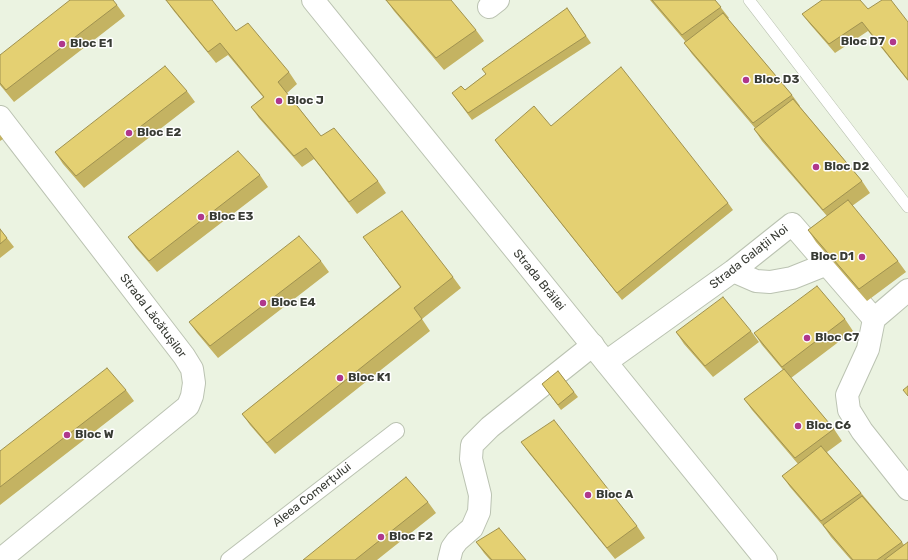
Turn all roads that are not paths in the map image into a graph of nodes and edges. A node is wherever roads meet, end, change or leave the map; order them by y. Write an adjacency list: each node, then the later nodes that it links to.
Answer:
1 (313, 0): 9 (street, Strada Brăilei)
2 (749, 0): 4 (lane)
3 (0, 117): 14 (street, Strada Lăcătușilor)
4 (908, 207)
5 (827, 264): 6 (street); 6 (street, Strada Galații Noi); 8 (street, Strada Galații Noi)
6 (733, 271): 10 (street, Strada Galații Noi)
7 (908, 290): 8 (street)
8 (874, 319): 12 (street)
9 (593, 345): 10 (street, Strada Brăilei); 13 (street)
10 (606, 362): 16 (street, Strada Brăilei)
11 (396, 431): 15 (street, Aleea Comerțului)
12 (908, 489)
13 (447, 559)
14 (0, 560)
15 (229, 560)
16 (766, 560)

